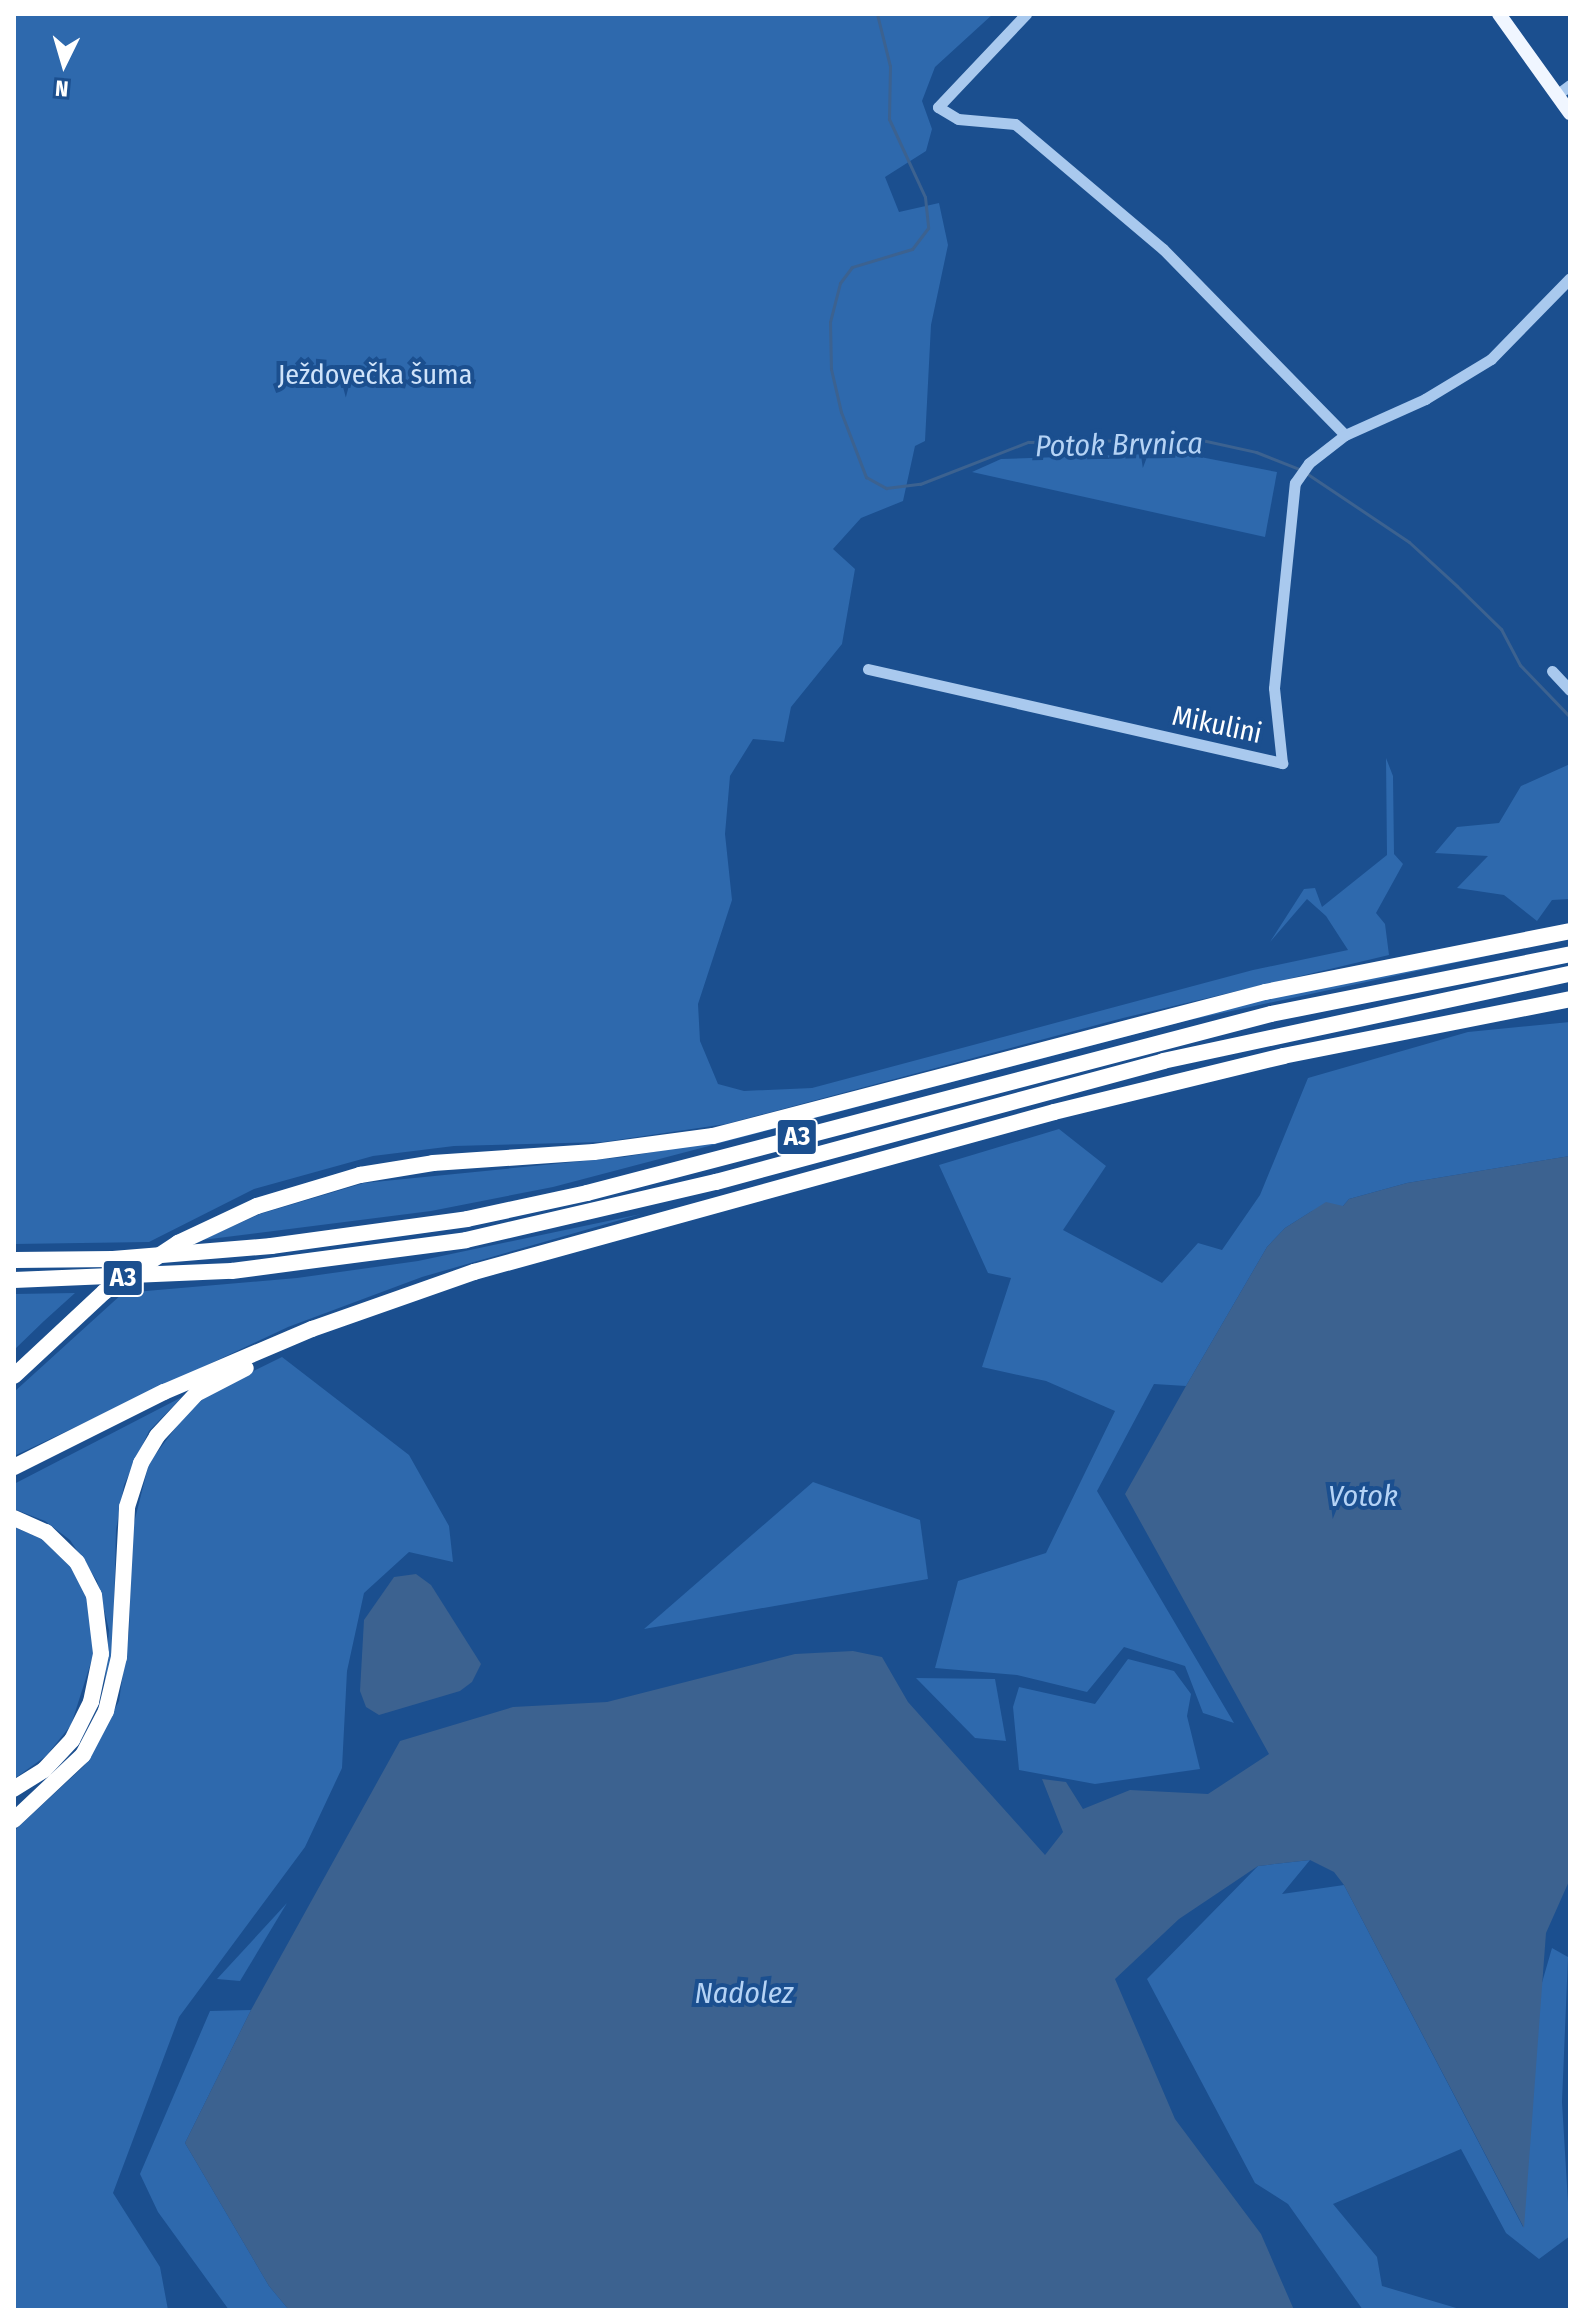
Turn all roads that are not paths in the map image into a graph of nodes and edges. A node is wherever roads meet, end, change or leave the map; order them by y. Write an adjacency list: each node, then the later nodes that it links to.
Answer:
1 (1026, 14): 6 (street)
2 (1499, 14): 3 (main road)
3 (1564, 90): 4 (main road)
4 (1570, 113)
5 (1570, 278): 6 (street)
6 (1345, 435): 7 (street, Mikulini)
7 (868, 669)
8 (1552, 671): 9 (street)
9 (1570, 690)
10 (1570, 931): 17 (highway, bridge)
11 (1570, 954): 14 (highway, A3)
12 (1570, 974): 15 (highway, A3)
13 (1570, 999): 16 (highway)
14 (14, 1260)
15 (14, 1280)
16 (312, 1329): 18 (highway); 21 (highway)
17 (14, 1376)
18 (14, 1467)
19 (14, 1518): 20 (highway)
20 (14, 1789)
21 (14, 1820)

